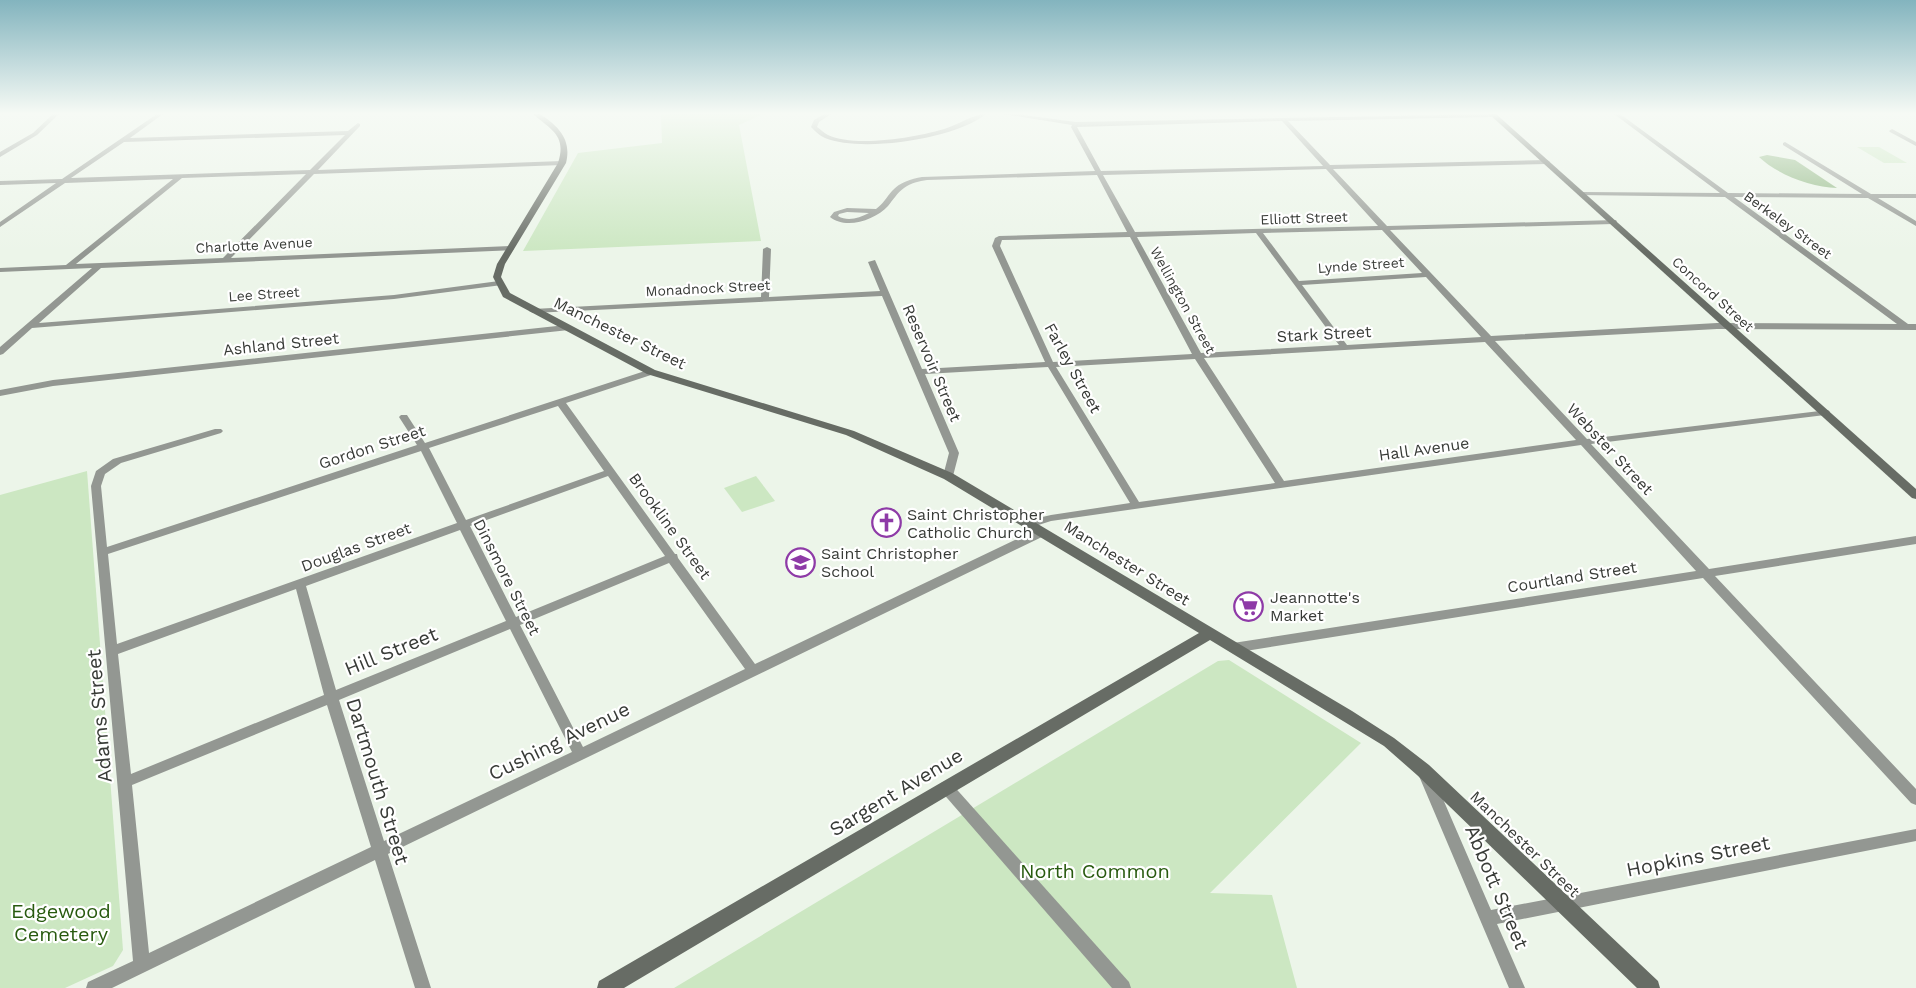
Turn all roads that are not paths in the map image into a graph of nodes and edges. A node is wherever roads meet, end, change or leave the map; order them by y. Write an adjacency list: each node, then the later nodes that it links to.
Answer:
1 (92, 160): 14 (street)
2 (323, 160): 11 (street)
3 (563, 160): 9 (street)
4 (1093, 160): 12 (street, Wellington Street)
5 (1321, 160): 10 (street, Webster Street)
6 (1678, 160): 17 (street, Berkeley Street)
7 (1812, 160): 18 (street)
8 (1547, 162): 10 (street); 16 (street, Concord Street)
9 (562, 163): 11 (street); 28 (street)
10 (1328, 167): 12 (street); 24 (street, Webster Street)
11 (312, 171): 13 (street); 30 (street)
12 (1099, 171): 20 (street); 26 (street, Wellington Street)
13 (181, 176): 14 (street); 33 (street)
14 (62, 181): 15 (street); 23 (street)
15 (0, 183)
16 (1582, 194): 17 (street); 21 (street, Concord Street)
17 (1725, 195): 18 (street); 43 (street, Berkeley Street)
18 (1869, 195): 19 (street); 22 (street)
19 (1916, 195)
20 (876, 211): 20 (street)
21 (1613, 222): 24 (street, Elliott Street); 42 (street, Concord Street)
22 (1916, 224)
23 (0, 225)
24 (1383, 227): 25 (street, Elliott Street); 35 (street, Webster Street)
25 (1258, 231): 26 (street, Elliott Street); 37 (street)
26 (1131, 234): 27 (street, Elliott Street); 50 (street, Wellington Street)
27 (996, 240): 51 (street, Farley Street)
28 (510, 248): 30 (street, Charlotte Avenue); 36 (street)
29 (767, 249): 39 (street)
30 (225, 260): 32 (street, Charlotte Avenue)
31 (872, 262): 38 (street, Reservoir Street)
32 (99, 266): 33 (street, Charlotte Avenue); 41 (street)
33 (68, 267): 34 (street, Charlotte Avenue)
34 (0, 270)
35 (1428, 275): 37 (street, Lynde Street); 47 (street, Webster Street)
36 (499, 283): 40 (street, Manchester Street); 41 (street, Lee Street)
37 (1297, 283): 48 (street)
38 (886, 293): 39 (street, Monadnock Street); 53 (street, Reservoir Street)
39 (765, 299): 40 (street, Monadnock Street)
40 (533, 311): 45 (street, Manchester Street)
41 (31, 326): 49 (street)
42 (1729, 326): 43 (street, Stark Street); 47 (street, Stark Street); 56 (street, Concord Street)
43 (1906, 326): 44 (street, Stark Street); 46 (street, Berkeley Street)
44 (1916, 327)
45 (566, 328): 52 (street, Manchester Street); 54 (street, Ashland Street)
46 (1916, 334)
47 (1488, 339): 48 (street, Stark Street); 59 (street, Webster Street)
48 (1345, 348): 50 (street, Stark Street)
49 (0, 352)
50 (1198, 356): 51 (street, Stark Street); 63 (street, Wellington Street)
51 (1050, 364): 53 (street, Stark Street); 65 (street, Farley Street)
52 (651, 372): 55 (street, Gordon Street); 62 (street, Manchester Street)
53 (920, 372): 62 (street, Reservoir Street)
54 (0, 393)
55 (560, 402): 60 (street, Gordon Street); 61 (street, Brookline Street)
56 (1824, 412): 59 (street, Hall Avenue); 64 (street, Concord Street)
57 (404, 417): 60 (street, Dinsmore Street)
58 (218, 431): 69 (street, Adams Street)
59 (1583, 442): 63 (street, Hall Avenue); 71 (street, Webster Street)
60 (422, 447): 66 (street, Dinsmore Street); 69 (street, Gordon Street)
61 (610, 472): 66 (street, Douglas Street); 70 (street, Brookline Street)
62 (948, 476): 67 (street, Manchester Street)
63 (1281, 484): 65 (street, Hall Avenue)
64 (1916, 495)
65 (1136, 505): 67 (street, Hall Avenue)
66 (463, 525): 72 (street, Douglas Street); 73 (street, Dinsmore Street)
67 (1035, 528): 74 (street, Manchester Street); 77 (street, Cushing Avenue)
68 (1916, 540): 71 (street, Courtland Street)
69 (103, 552): 76 (street, Adams Street)
70 (673, 557): 73 (street, Hill Street); 77 (street, Brookline Street)
71 (1705, 573): 75 (street, Courtland Street); 83 (street, Webster Street)
72 (300, 584): 76 (street, Douglas Street); 78 (street, Dartmouth Street)
73 (512, 622): 78 (street, Hill Street); 79 (street, Dinsmore Street)
74 (1209, 634): 75 (street, Manchester Street); 82 (street, Sargent Avenue)
75 (1233, 648): 80 (street, Manchester Street)
76 (112, 651): 81 (street, Adams Street)
77 (753, 671): 79 (street, Cushing Avenue)
78 (331, 696): 81 (street, Hill Street); 85 (street, Dartmouth Street)
79 (579, 753): 85 (street, Cushing Avenue)
80 (1423, 770): 86 (street, Manchester Street); 87 (street, Abbott Street)
81 (125, 782): 88 (street, Adams Street)
82 (946, 787): 91 (street, Sargent Avenue); 92 (street)
83 (1916, 799)
84 (1916, 834): 86 (street, Hopkins Street)
85 (379, 850): 88 (street, Cushing Avenue); 90 (street, Dartmouth Street)
86 (1562, 904): 87 (street, Hopkins Street); 94 (street, Manchester Street)
87 (1488, 918): 93 (street, Abbott Street)
88 (142, 965): 89 (street, Cushing Avenue)
89 (94, 988)
90 (423, 988)
91 (606, 988)
92 (1123, 988)
93 (1517, 988)
94 (1651, 988)

